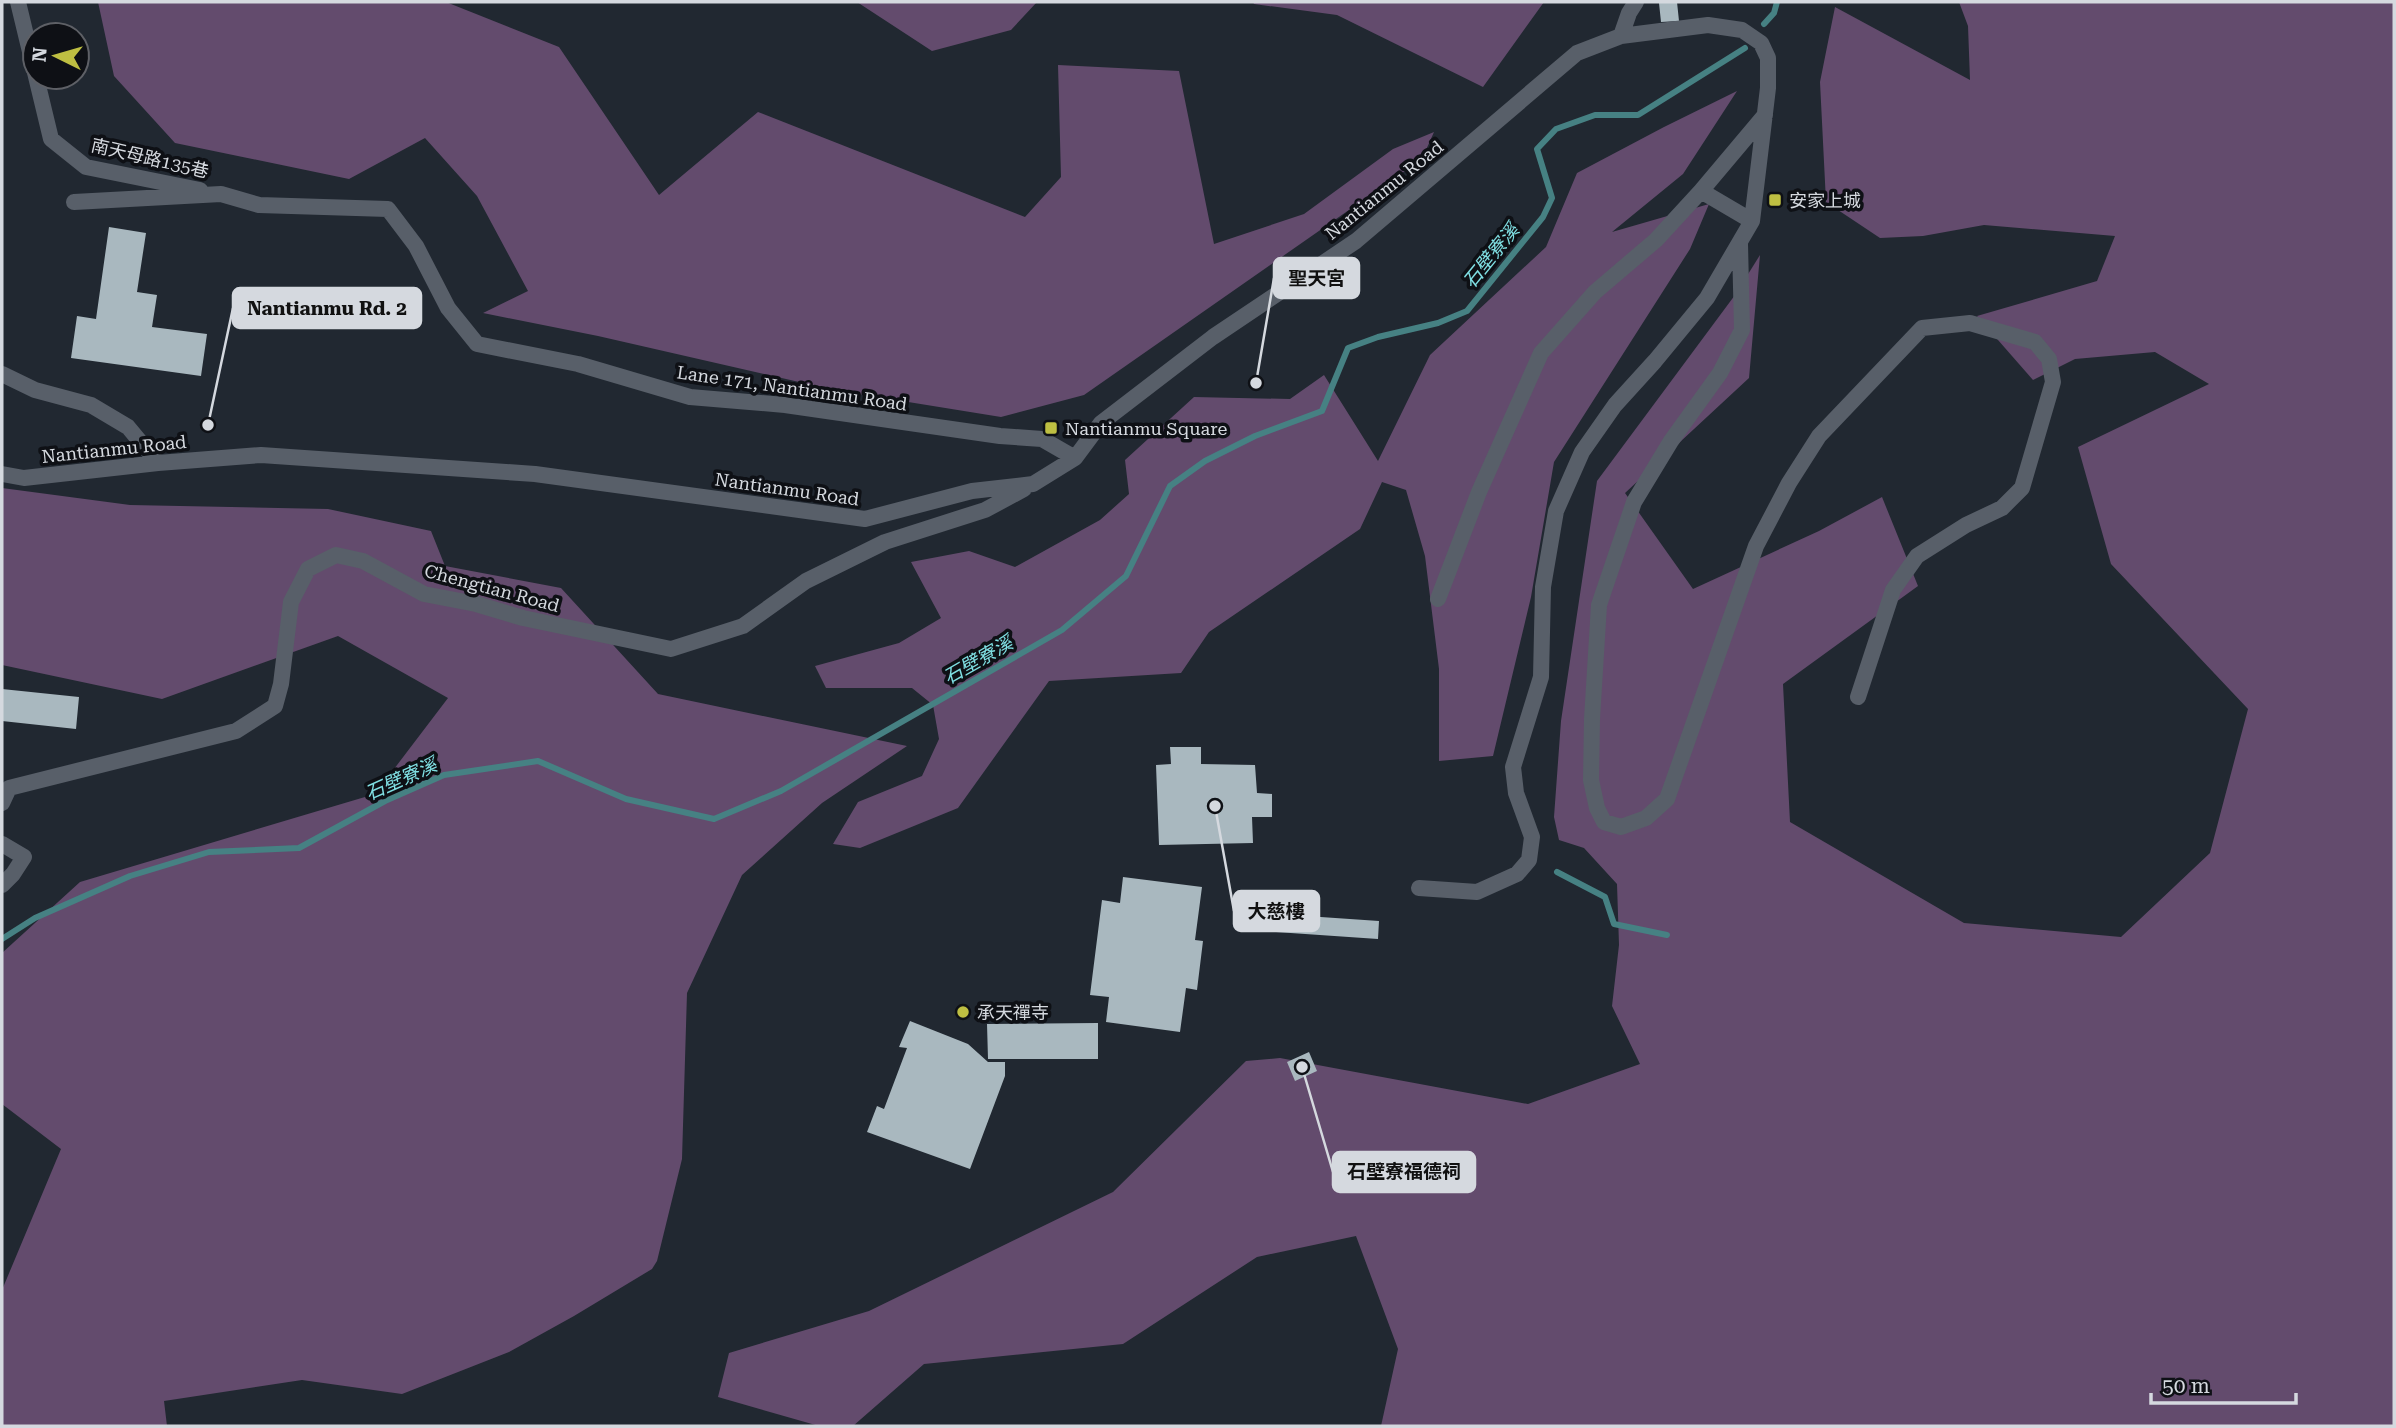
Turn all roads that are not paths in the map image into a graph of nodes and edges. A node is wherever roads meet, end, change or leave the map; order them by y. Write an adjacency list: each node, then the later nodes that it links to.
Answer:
1 (18, 2): 6 (street, 南天母路135巷)
2 (1636, 2): 3 (street)
3 (1621, 36): 4 (street, Nantianmu Road); 11 (street, Nantianmu Road)
4 (1765, 115): 5 (street); 8 (street, Nantianmu Road)
5 (1701, 191): 8 (street); 15 (street)
6 (221, 194): 7 (street, Lane 171, Nantianmu Road); 11 (street, Lane 171, Nantianmu Road)
7 (74, 202)
8 (1752, 221): 9 (street)
9 (1740, 243): 16 (street); 20 (street)
10 (2, 374): 12 (street)
11 (1075, 458): 14 (street, Nantianmu Road)
12 (158, 463): 13 (street, Nantianmu Road); 14 (street, Nantianmu Road)
13 (2, 474)
14 (1033, 484): 17 (street, Chengtian Road)
15 (1438, 599)
16 (1858, 697)
17 (4, 792)
18 (2, 844): 19 (street)
19 (2, 885)
20 (1419, 888)

